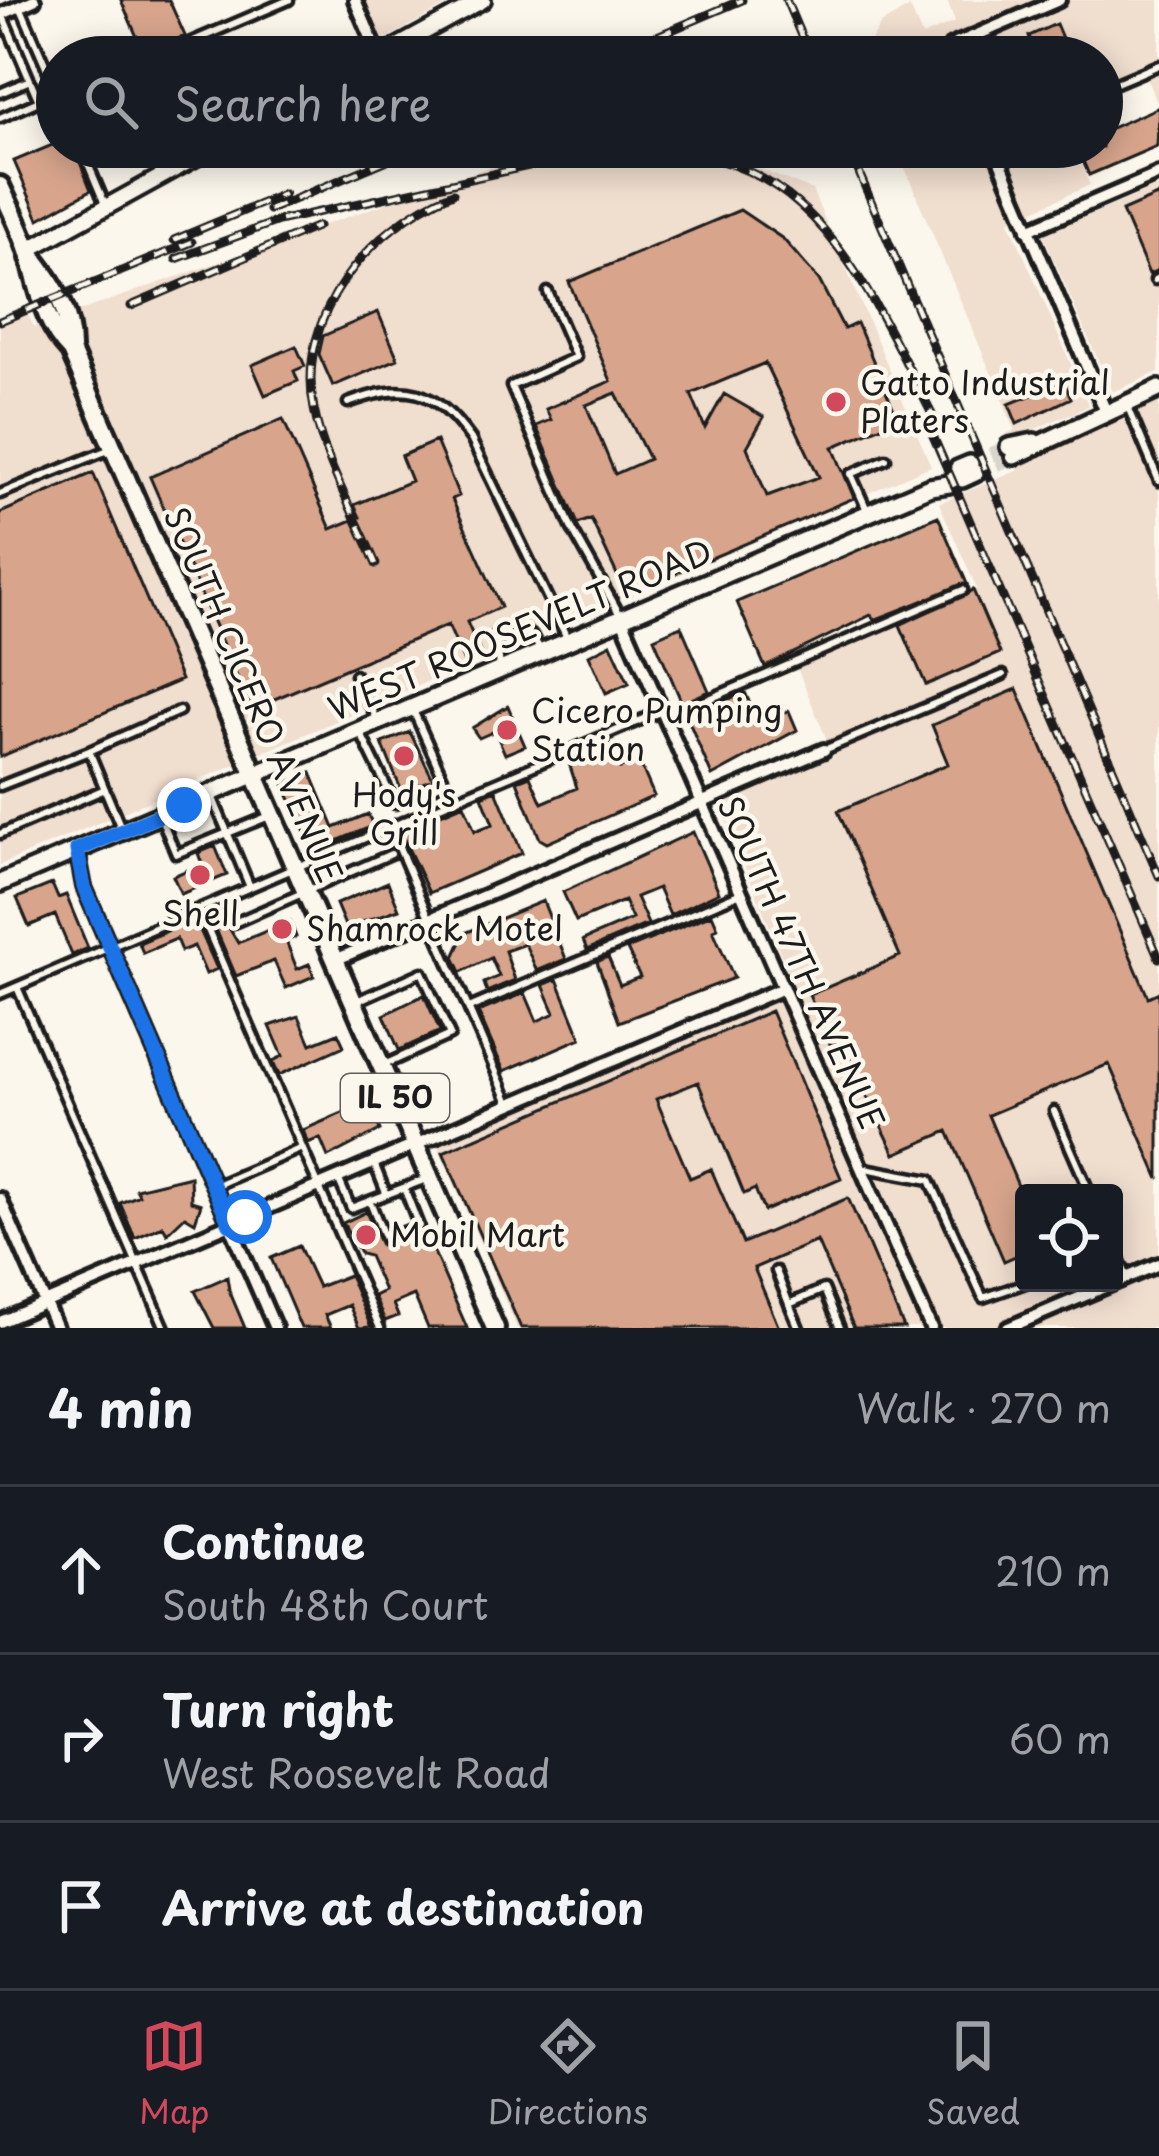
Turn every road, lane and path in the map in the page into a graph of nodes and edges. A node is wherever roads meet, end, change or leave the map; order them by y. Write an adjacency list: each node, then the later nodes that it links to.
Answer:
1 (289, 0): 8 (lane)
2 (355, 0): 9 (street)
3 (483, 0): 10 (street)
4 (1059, 0): 11 (street)
5 (30, 2): 6 (street); 7 (lane)
6 (1, 14): 13 (lane)
7 (40, 36)
8 (205, 36)
9 (370, 36)
10 (417, 36)
11 (986, 36)
12 (1159, 65): 14 (lane)
13 (30, 80): 15 (lane); 16 (lane)
14 (1123, 80)
15 (0, 93)
16 (36, 94)
17 (36, 102): 18 (lane)
18 (0, 118)
19 (90, 168): 24 (lane)
20 (177, 168): 24 (street)
21 (1003, 168): 25 (street)
22 (1159, 173): 25 (street)
23 (0, 186): 26 (main road, SOUTH CICERO AVENUE / IL 50)
24 (106, 207): 26 (street)
25 (1028, 230): 31 (street)
26 (28, 250): 32 (main road, SOUTH CICERO AVENUE / IL 50)
27 (548, 292): 40 (lane)
28 (1159, 389): 30 (main road)
29 (348, 403): 41 (lane)
30 (1126, 404): 31 (main road); 36 (lane)
31 (1106, 412): 33 (main road)
32 (113, 448): 37 (lane); 53 (main road, SOUTH CICERO AVENUE / IL 50)
33 (1011, 452)
34 (886, 459): 38 (lane)
35 (960, 474): 38 (main road, WEST ROOSEVELT ROAD)
36 (1159, 481)
37 (0, 494)
38 (868, 514): 40 (main road, WEST ROOSEVELT ROAD)
39 (963, 590): 48 (lane)
40 (622, 619): 41 (main road, WEST ROOSEVELT ROAD); 48 (street, SOUTH 47TH AVENUE)
41 (568, 641): 42 (main road, WEST ROOSEVELT ROAD)
42 (542, 653): 43 (main road, WEST ROOSEVELT ROAD); 43 (lane)
43 (502, 670): 46 (main road, WEST ROOSEVELT ROAD)
44 (355, 675): 49 (lane)
45 (1003, 675): 51 (lane)
46 (412, 708): 49 (main road, WEST ROOSEVELT ROAD); 50 (lane)
47 (179, 711): 52 (lane)
48 (664, 714): 57 (street, SOUTH 47TH AVENUE); 60 (lane)
49 (379, 723): 50 (main road, WEST ROOSEVELT ROAD)
50 (359, 731): 53 (main road, WEST ROOSEVELT ROAD)
51 (824, 750): 57 (street)
52 (89, 751): 54 (lane); 55 (lane)
53 (255, 775): 56 (main road, WEST ROOSEVELT ROAD); 59 (main road, SOUTH CICERO AVENUE / IL 50)
54 (0, 786)
55 (105, 789): 61 (lane); 62 (lane)
56 (211, 793): 58 (main road, WEST ROOSEVELT ROAD); 63 (lane)
57 (702, 802): 69 (street, SOUTH 47TH AVENUE); 73 (street)
58 (160, 815): 61 (main road, WEST ROOSEVELT ROAD); 63 (lane)
59 (272, 815): 63 (lane); 66 (main road, SOUTH CICERO AVENUE / IL 50)
60 (390, 827): 66 (lane); 73 (lane)
61 (122, 831): 64 (main road, WEST ROOSEVELT ROAD)
62 (0, 833)
63 (228, 833): 68 (lane)
64 (77, 850): 67 (main road, WEST ROOSEVELT ROAD); 74 (street)
65 (391, 854): 70 (lane)
66 (295, 868): 68 (lane); 70 (main road, SOUTH CICERO AVENUE / IL 50)
67 (0, 883)
68 (250, 887): 71 (lane)
69 (741, 892): 77 (street, SOUTH 47TH AVENUE); 80 (lane)
70 (307, 894): 71 (lane); 75 (main road, SOUTH CICERO AVENUE / IL 50)
71 (222, 899): 72 (lane)
72 (199, 909): 74 (lane); 85 (lane)
73 (430, 920): 75 (street); 80 (lane)
74 (110, 946): 76 (lane); 91 (street)
75 (335, 960): 79 (main road, SOUTH CICERO AVENUE / IL 50)
76 (16, 987): 78 (lane); 98 (lane)
77 (783, 988): 82 (street); 87 (street, SOUTH 47TH AVENUE)
78 (0, 994)
79 (353, 1002): 81 (main road, SOUTH CICERO AVENUE / IL 50); 81 (lane)
80 (469, 1008): 82 (lane)
81 (381, 1066): 84 (main road, SOUTH CICERO AVENUE / IL 50)
82 (510, 1105): 84 (street)
83 (1054, 1111): 90 (lane)
84 (416, 1145): 86 (street); 89 (main road, SOUTH CICERO AVENUE / IL 50)
85 (302, 1148): 91 (lane); 92 (lane)
86 (374, 1163): 88 (street); 94 (lane)
87 (861, 1167): 103 (lane); 114 (street, SOUTH 47TH AVENUE)
88 (338, 1178): 92 (street); 96 (lane)
89 (429, 1178): 93 (lane); 111 (main road, SOUTH CICERO AVENUE / IL 50)
90 (1086, 1184)
91 (214, 1186): 97 (street)
92 (319, 1186): 97 (street); 110 (lane)
93 (404, 1188): 94 (lane); 96 (lane)
94 (387, 1194): 96 (lane)
95 (0, 1199): 104 (street)
96 (370, 1201)
97 (230, 1224): 98 (street); 109 (street)
98 (137, 1264): 104 (street); 108 (lane)
99 (1159, 1264): 102 (street)
100 (1123, 1268): 102 (lane)
101 (776, 1271): 105 (lane)
102 (1127, 1277): 115 (street)
103 (1015, 1287)
104 (45, 1303): 106 (street); 107 (street)
105 (789, 1304): 112 (lane); 113 (lane)
106 (0, 1322)
107 (56, 1328)
108 (165, 1328)
109 (275, 1328)
110 (380, 1328)
111 (495, 1328)
112 (799, 1328)
113 (840, 1328)
114 (931, 1328)
115 (1009, 1328)

